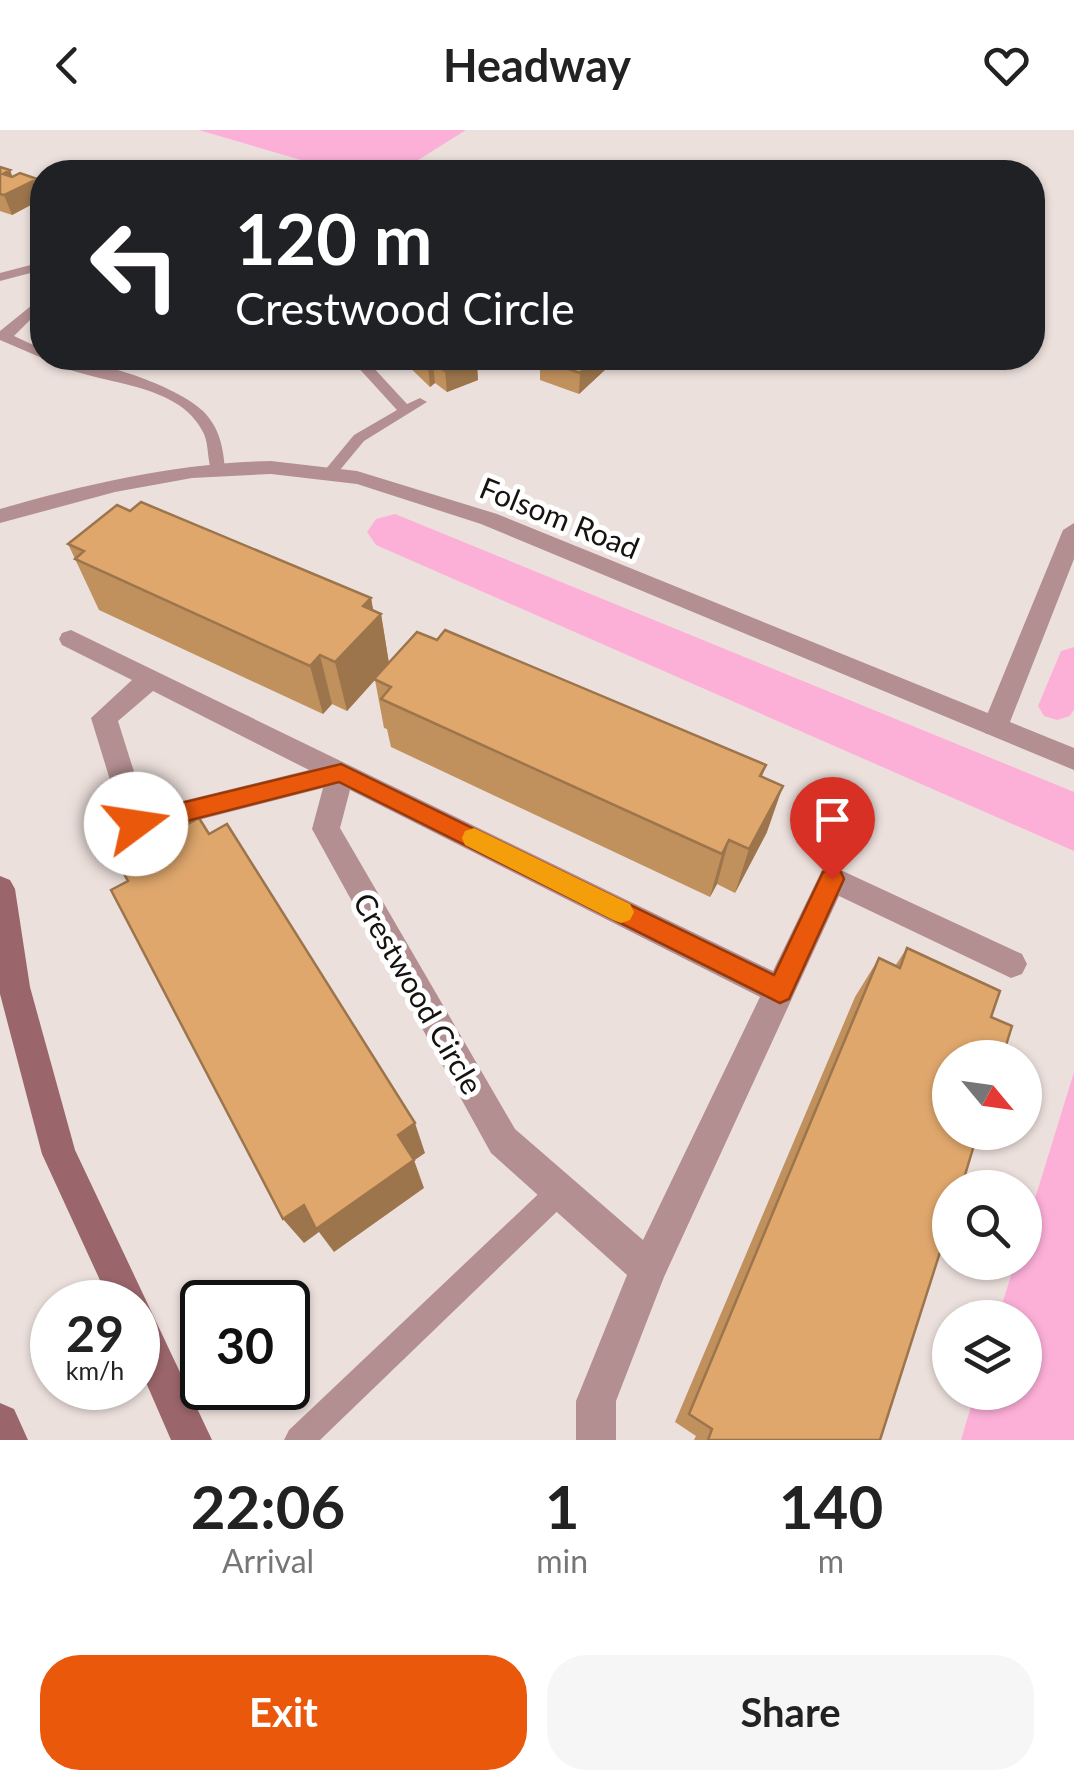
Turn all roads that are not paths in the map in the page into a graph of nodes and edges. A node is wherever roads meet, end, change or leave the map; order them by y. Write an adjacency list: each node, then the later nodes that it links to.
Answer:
1 (30, 269): 2 (lane)
2 (0, 276)
3 (30, 312): 4 (lane)
4 (2, 336): 5 (lane)
5 (30, 349)
6 (92, 370): 8 (lane)
7 (369, 370): 9 (lane)
8 (217, 469): 9 (street, Folsom Road); 10 (street, Folsom Road)
9 (330, 473): 14 (street, Folsom Road)
10 (0, 516)
11 (1074, 530): 14 (street)
12 (71, 639): 13 (street)
13 (152, 679): 16 (street); 16 (street)
14 (995, 727): 15 (street, Folsom Road)
15 (1074, 759)
16 (341, 773): 19 (street); 20 (street, Crestwood Circle)
17 (0, 889): 22 (main road)
18 (1010, 964): 19 (street)
19 (780, 991): 21 (street)
20 (560, 1191): 21 (street, Crestwood Circle); 27 (lane)
21 (648, 1269): 28 (street)
22 (118, 1280)
23 (160, 1370): 26 (main road)
24 (0, 1424): 25 (main road)
25 (8, 1440)
26 (192, 1440)
27 (298, 1440)
28 (596, 1440)

